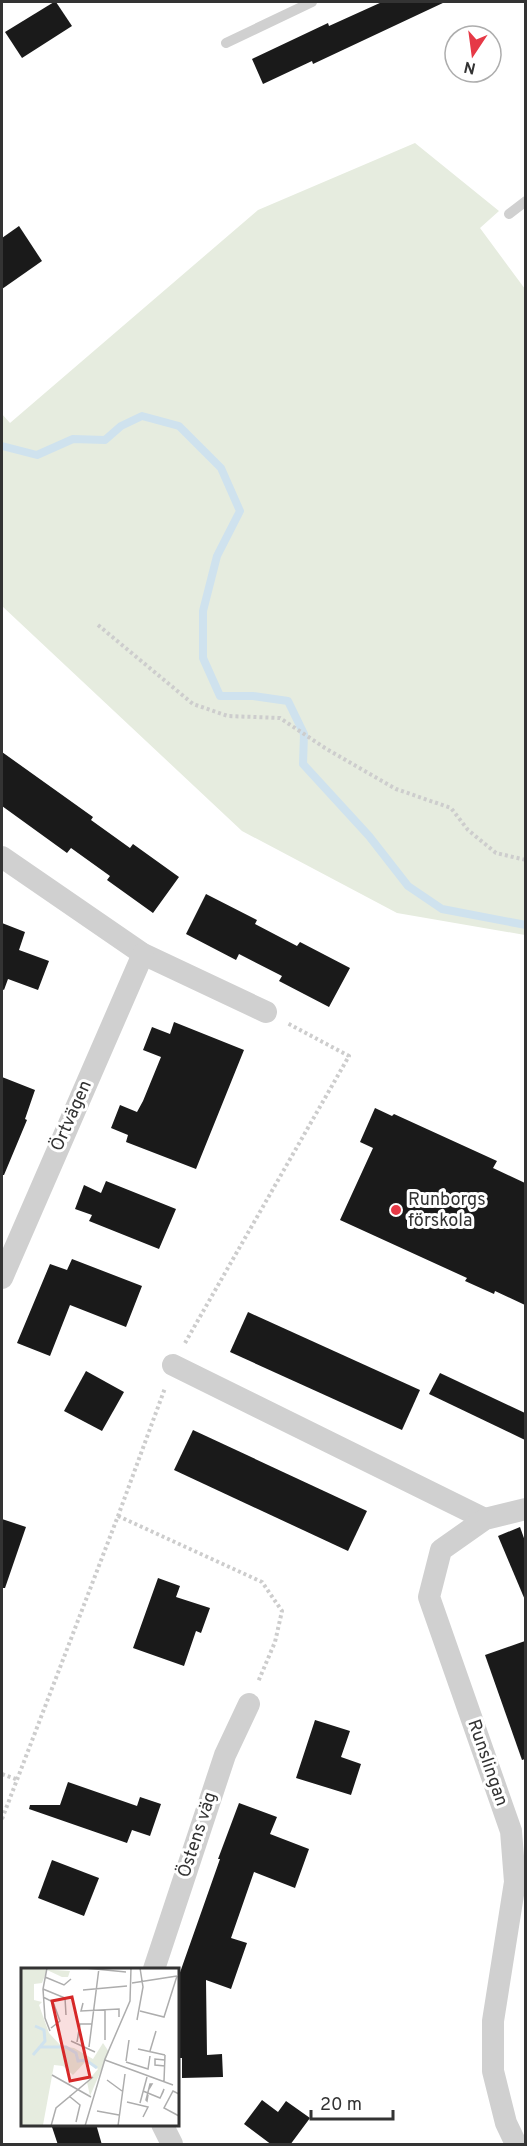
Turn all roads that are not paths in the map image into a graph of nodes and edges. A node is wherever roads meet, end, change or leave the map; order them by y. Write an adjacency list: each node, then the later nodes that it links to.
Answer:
1 (312, 2): 2 (lane)
2 (226, 43)
3 (525, 201): 4 (lane)
4 (509, 214)
5 (2, 857): 6 (street)
6 (143, 954): 7 (street); 8 (street, Örtvägen)
7 (266, 1012)
8 (2, 1278)
9 (173, 1365): 11 (street)
10 (525, 1509): 11 (street, Runslingan)
11 (485, 1519): 16 (street, Runslingan)
12 (249, 1704): 13 (street, Östens väg)
13 (154, 1968)
14 (162, 2125): 15 (street)
15 (172, 2145)
16 (516, 2145)

